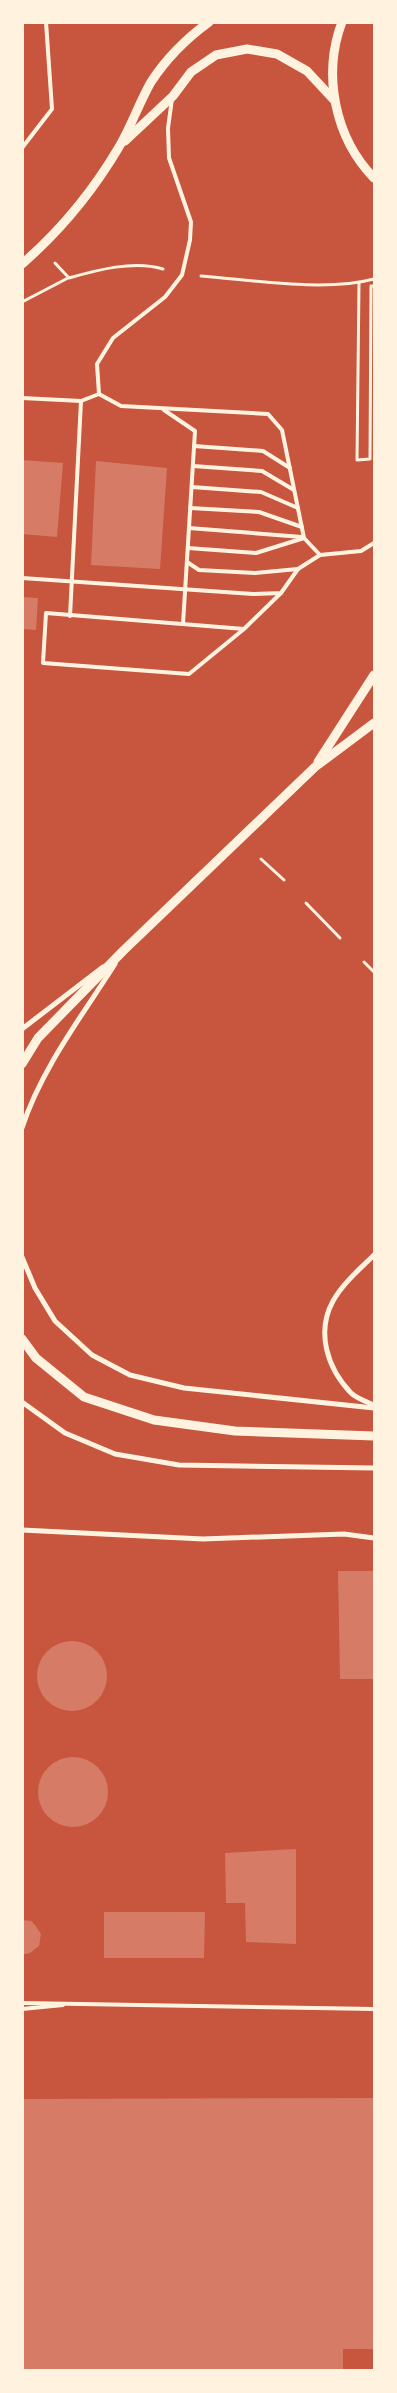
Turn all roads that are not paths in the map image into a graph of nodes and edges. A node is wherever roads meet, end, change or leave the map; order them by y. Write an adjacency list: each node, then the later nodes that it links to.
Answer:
1 (46, 22): 7 (lane)
2 (209, 22): 6 (street)
3 (342, 22): 5 (street)
4 (173, 96): 5 (street); 6 (street); 10 (lane)
5 (334, 100): 8 (street)
6 (120, 147): 9 (street)
7 (22, 148)
8 (374, 178)
9 (22, 264)
10 (99, 394): 12 (lane); 13 (lane)
11 (22, 398): 12 (lane)
12 (81, 401): 30 (lane)
13 (162, 409): 14 (lane); 16 (lane)
14 (194, 446): 15 (lane); 16 (lane)
15 (193, 466): 17 (lane); 18 (lane)
16 (290, 468): 18 (lane)
17 (192, 487): 19 (lane); 20 (lane)
18 (294, 490): 20 (lane)
19 (190, 508): 21 (lane); 22 (lane)
20 (298, 508): 21 (lane)
21 (302, 527): 23 (lane)
22 (189, 528): 23 (lane); 25 (lane)
23 (304, 538): 25 (lane); 26 (lane)
24 (374, 543): 26 (lane)
25 (188, 548): 27 (lane)
26 (320, 555): 28 (lane)
27 (187, 562): 28 (lane); 31 (lane)
28 (298, 569): 32 (lane)
29 (22, 578): 30 (lane)
30 (71, 582): 31 (lane); 33 (lane)
31 (185, 588): 32 (lane); 34 (lane)
32 (281, 593): 35 (lane)
33 (70, 616): 34 (lane); 35 (lane)
34 (183, 624): 35 (lane)
35 (244, 629)
36 (374, 675): 38 (street)
37 (374, 722): 38 (street)
38 (315, 767): 39 (street)
39 (123, 951): 40 (street); 41 (street); 42 (street)
40 (22, 1029)
41 (22, 1064)
42 (22, 1128)
43 (374, 1254): 47 (street)
44 (22, 1257): 47 (street)
45 (22, 1339): 48 (street)
46 (22, 1402): 49 (street)
47 (374, 1407)
48 (374, 1436)
49 (374, 1468)
50 (22, 1530): 51 (street)
51 (374, 1538)
52 (88, 2002): 53 (lane); 54 (lane); 55 (lane)
53 (22, 2003)
54 (22, 2009)
55 (374, 2009)

